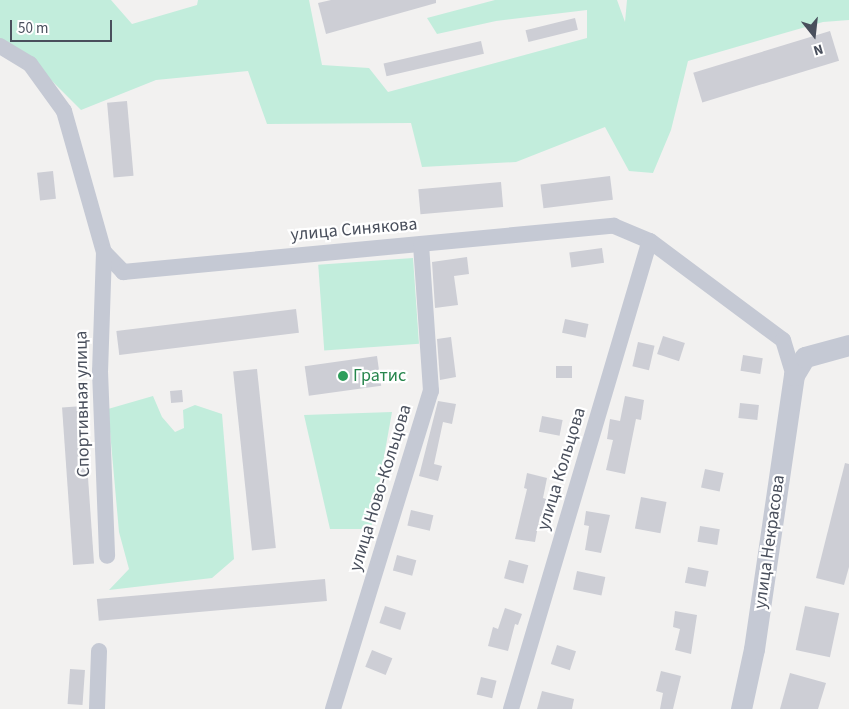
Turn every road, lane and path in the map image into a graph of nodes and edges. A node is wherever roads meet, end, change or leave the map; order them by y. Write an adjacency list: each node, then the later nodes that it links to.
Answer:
1 (0, 46): 4 (street, улица Синякова)
2 (650, 241): 3 (street, улица Синякова); 6 (street, улица Синякова); 11 (street, улица Кольцова)
3 (421, 244): 4 (street, улица Синякова); 10 (street, улица Ново-Кольцова)
4 (104, 252): 7 (street, Спортивная улица)
5 (849, 345): 6 (street)
6 (794, 375): 12 (street, улица Некрасова)
7 (107, 556)
8 (100, 651): 9 (street)
9 (97, 709)
10 (333, 709)
11 (511, 709)
12 (741, 709)

